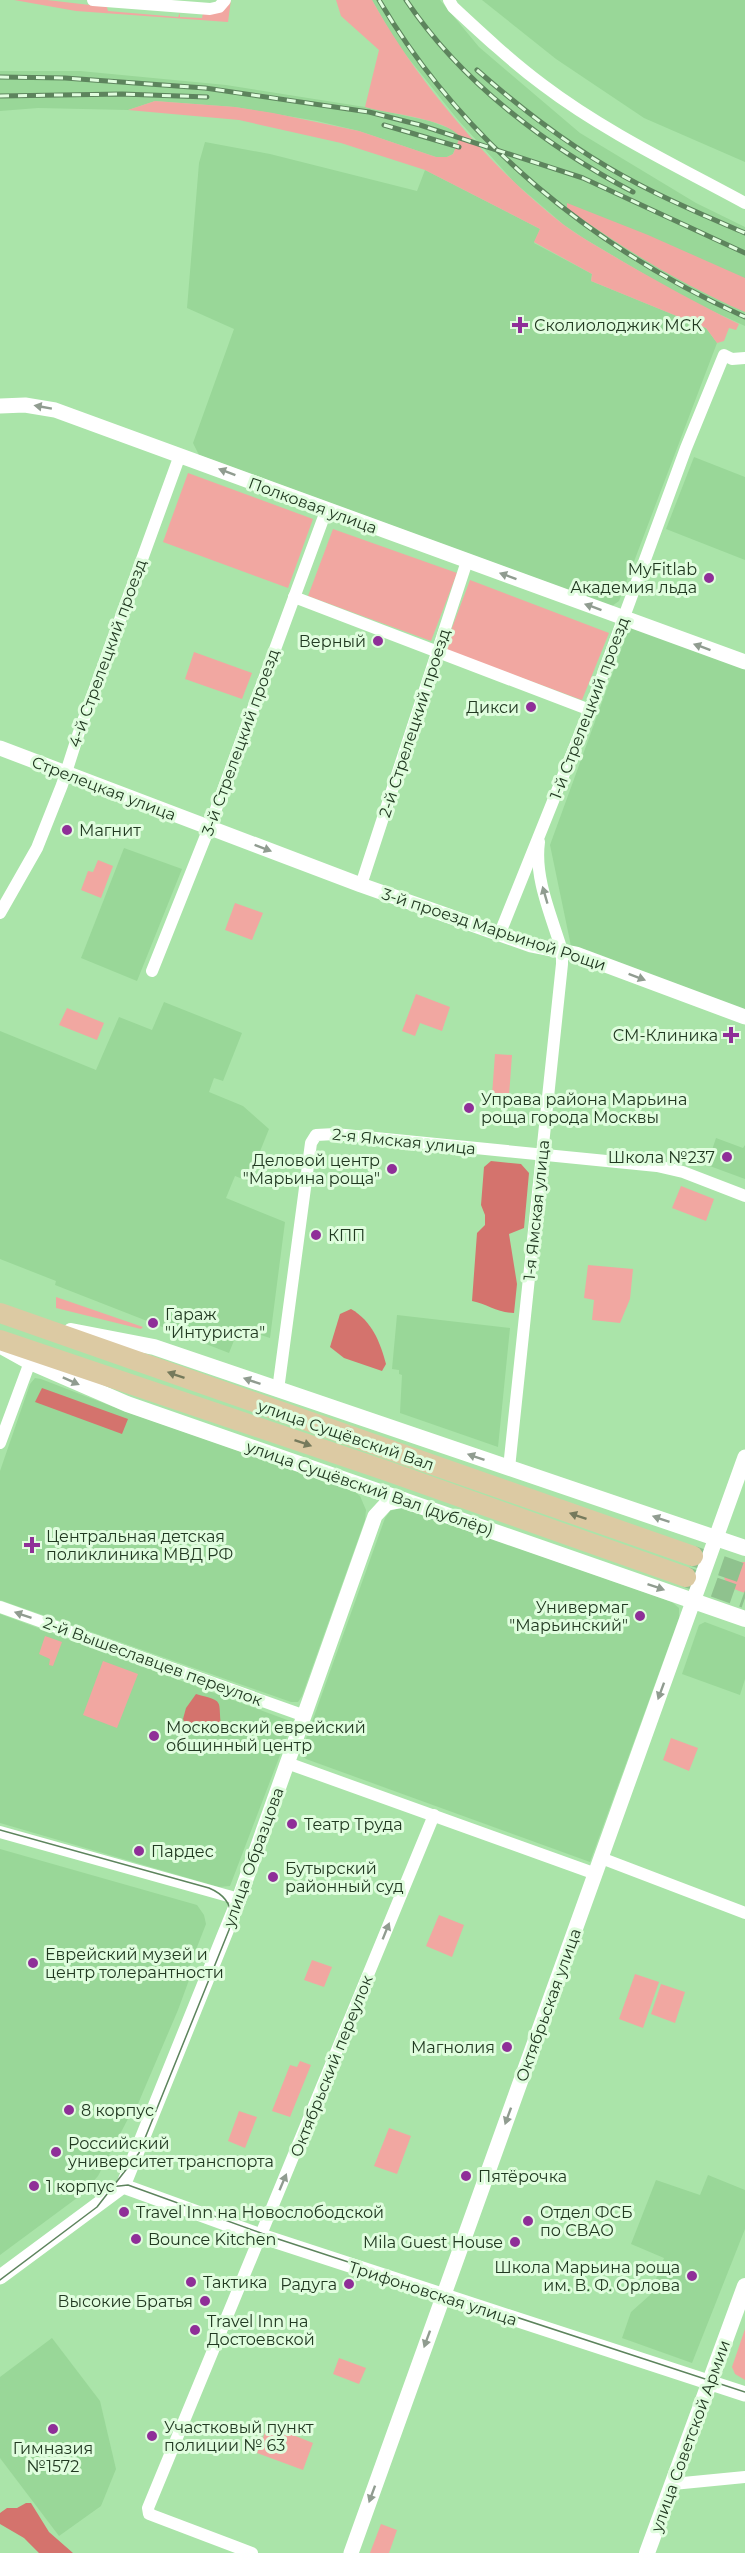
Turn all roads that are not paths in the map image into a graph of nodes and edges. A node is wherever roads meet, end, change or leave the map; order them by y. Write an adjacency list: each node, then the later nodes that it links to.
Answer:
1 (93, 0): 2 (street)
2 (225, 0)
3 (450, 0): 4 (street)
4 (745, 203)
5 (745, 358): 11 (street, 1-й Стрелецкий проезд)
6 (0, 406): 7 (street, Полковая улица, one-way to 6)
7 (180, 455): 8 (street, Полковая улица, one-way to 7); 16 (street, 4-й Стрелецкий проезд)
8 (326, 511): 9 (street, Полковая улица); 10 (street, 3-й Стрелецкий проезд)
9 (467, 561): 11 (street, Полковая улица, one-way to 9); 12 (street, 2-й Стрелецкий проезд)
10 (294, 597): 12 (street); 17 (street, 3-й Стрелецкий проезд)
11 (624, 618): 13 (street, Полковая улица, one-way to 11); 14 (street, 1-й Стрелецкий проезд)
12 (438, 650): 14 (street); 19 (street, 2-й Стрелецкий проезд)
13 (745, 662)
14 (590, 710): 18 (street, 1-й Стрелецкий проезд)
15 (0, 748): 16 (street, Стрелецкая улица)
16 (66, 772): 17 (street, Стрелецкая улица); 20 (street, 4-й Стрелецкий проезд)
17 (209, 828): 19 (street, 3-й проезд Марьиной Рощи, one-way to 19); 23 (street, 3-й Стрелецкий проезд)
18 (540, 836): 21 (street, 1-й Стрелецкий проезд); 22 (street, 1-й Стрелецкий проезд, one-way to 18)
19 (361, 885): 21 (street, 3-й проезд Марьиной Рощи)
20 (0, 913)
21 (500, 933): 22 (street, 3-й проезд Марьиной Рощи)
22 (562, 951): 24 (street, 3-й проезд Марьиной Рощи, one-way to 24); 25 (street, 1-я Ямская улица)
23 (152, 971)
24 (745, 1017)
25 (542, 1156): 26 (street, 2-я Ямская улица); 32 (street, 2-я Ямская улица); 35 (street, 1-я Ямская улица)
26 (745, 1196)
27 (0, 1313): 28 (main road, улица Сущёвский Вал)
28 (32, 1324): 32 (main road, one-way to 28); 41 (main road, улица Сущёвский Вал, one-way to 28)
29 (0, 1340): 42 (main road, улица Сущёвский Вал, one-way to 42)
30 (0, 1345): 31 (main road, улица Сущёвский Вал (дублёр))
31 (30, 1362): 33 (street); 36 (main road, улица Сущёвский Вал (дублёр), one-way to 36)
32 (278, 1390): 35 (main road, one-way to 32)
33 (0, 1443)
34 (745, 1457): 39 (street, Октябрьская улица)
35 (509, 1468): 39 (main road, one-way to 35)
36 (360, 1485): 37 (main road, улица Сущёвский Вал (дублёр)); 38 (street)
37 (404, 1500): 38 (street); 43 (main road, улица Сущёвский Вал (дублёр), one-way to 43)
38 (375, 1516): 46 (street, улица Образцова)
39 (716, 1538): 40 (main road); 43 (street, Октябрьская улица)
40 (745, 1548)
41 (693, 1556)
42 (686, 1577)
43 (694, 1599): 45 (main road, улица Сущёвский Вал (дублёр)); 50 (street, Октябрьская улица, one-way to 50)
44 (0, 1607): 46 (street, 2-й Вышеславцев переулок, one-way to 44)
45 (741, 1616)
46 (305, 1716): 47 (street, улица Образцова)
47 (287, 1762): 48 (street); 52 (street, улица Образцова)
48 (434, 1815): 51 (street); 55 (street, Октябрьский переулок, one-way to 48)
49 (0, 1832): 52 (street)
50 (601, 1858): 51 (street, Октябрьская улица); 53 (street)
51 (596, 1874): 58 (street, Октябрьская улица, one-way to 58)
52 (239, 1899): 54 (street, улица Образцова)
53 (745, 1913)
54 (123, 2186): 55 (street, Трифоновская улица); 56 (street)
55 (261, 2236): 58 (street, Трифоновская улица); 63 (street, Октябрьский переулок)
56 (0, 2277)
57 (745, 2286): 59 (main road, улица Советской Армии)
58 (442, 2296): 59 (street, Трифоновская улица); 64 (street, Октябрьская улица, one-way to 64)
59 (709, 2382): 60 (street, Трифоновская улица); 62 (main road, улица Советской Армии)
60 (745, 2394)
61 (745, 2477): 62 (street)
62 (673, 2484): 65 (main road, улица Советской Армии)
63 (252, 2553)
64 (351, 2553)
65 (648, 2553)

